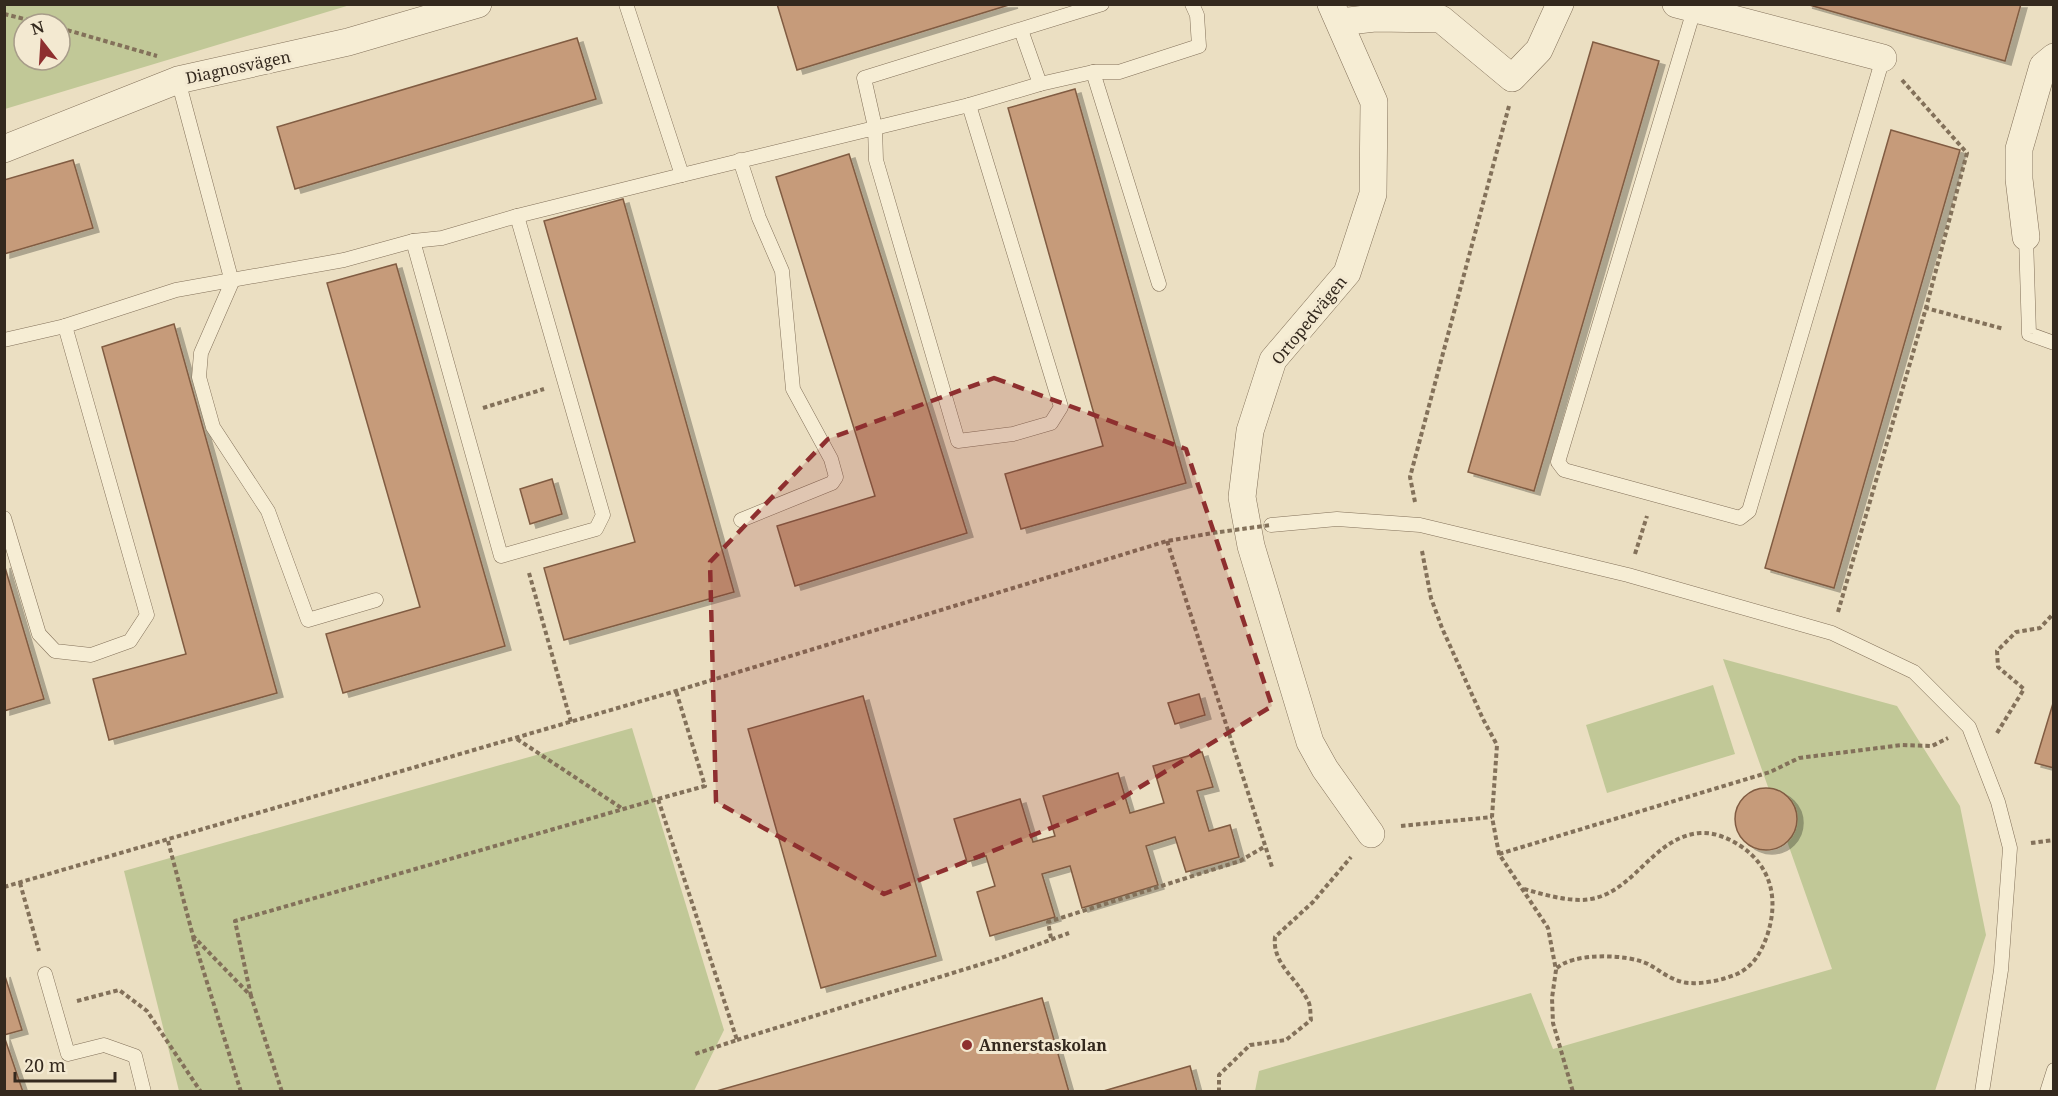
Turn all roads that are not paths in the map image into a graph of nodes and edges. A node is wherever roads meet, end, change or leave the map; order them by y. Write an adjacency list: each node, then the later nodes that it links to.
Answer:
1 (478, 4): 11 (street, Diagnosvägen)
2 (626, 4): 18 (lane)
3 (1102, 4): 8 (lane)
4 (1192, 4): 12 (lane)
5 (1560, 4): 7 (street)
6 (1685, 7): 10 (street); 10 (lane)
7 (1336, 13): 31 (street, Ortopedvägen)
8 (1021, 30): 13 (lane); 15 (lane)
9 (2054, 57): 20 (street)
10 (1883, 58)
11 (172, 70): 16 (street, Diagnosvägen); 22 (lane)
12 (1093, 72): 13 (lane); 23 (lane)
13 (1040, 84): 14 (lane)
14 (969, 105): 15 (lane); 15 (lane)
15 (874, 127): 17 (lane)
16 (4, 149)
17 (740, 160): 18 (lane); 28 (lane)
18 (682, 175): 19 (lane)
19 (517, 216): 21 (lane); 21 (lane)
20 (2026, 237): 26 (lane)
21 (413, 241): 22 (lane)
22 (232, 282): 24 (lane); 30 (lane)
23 (1159, 284)
24 (65, 326): 25 (lane); 27 (lane)
25 (4, 340)
26 (2054, 343)
27 (4, 518)
28 (741, 520)
29 (1271, 525): 35 (lane)
30 (376, 600)
31 (1371, 834)
32 (45, 974): 34 (lane)
33 (2054, 1070): 36 (lane)
34 (144, 1092)
35 (1982, 1092)
36 (2047, 1092)

